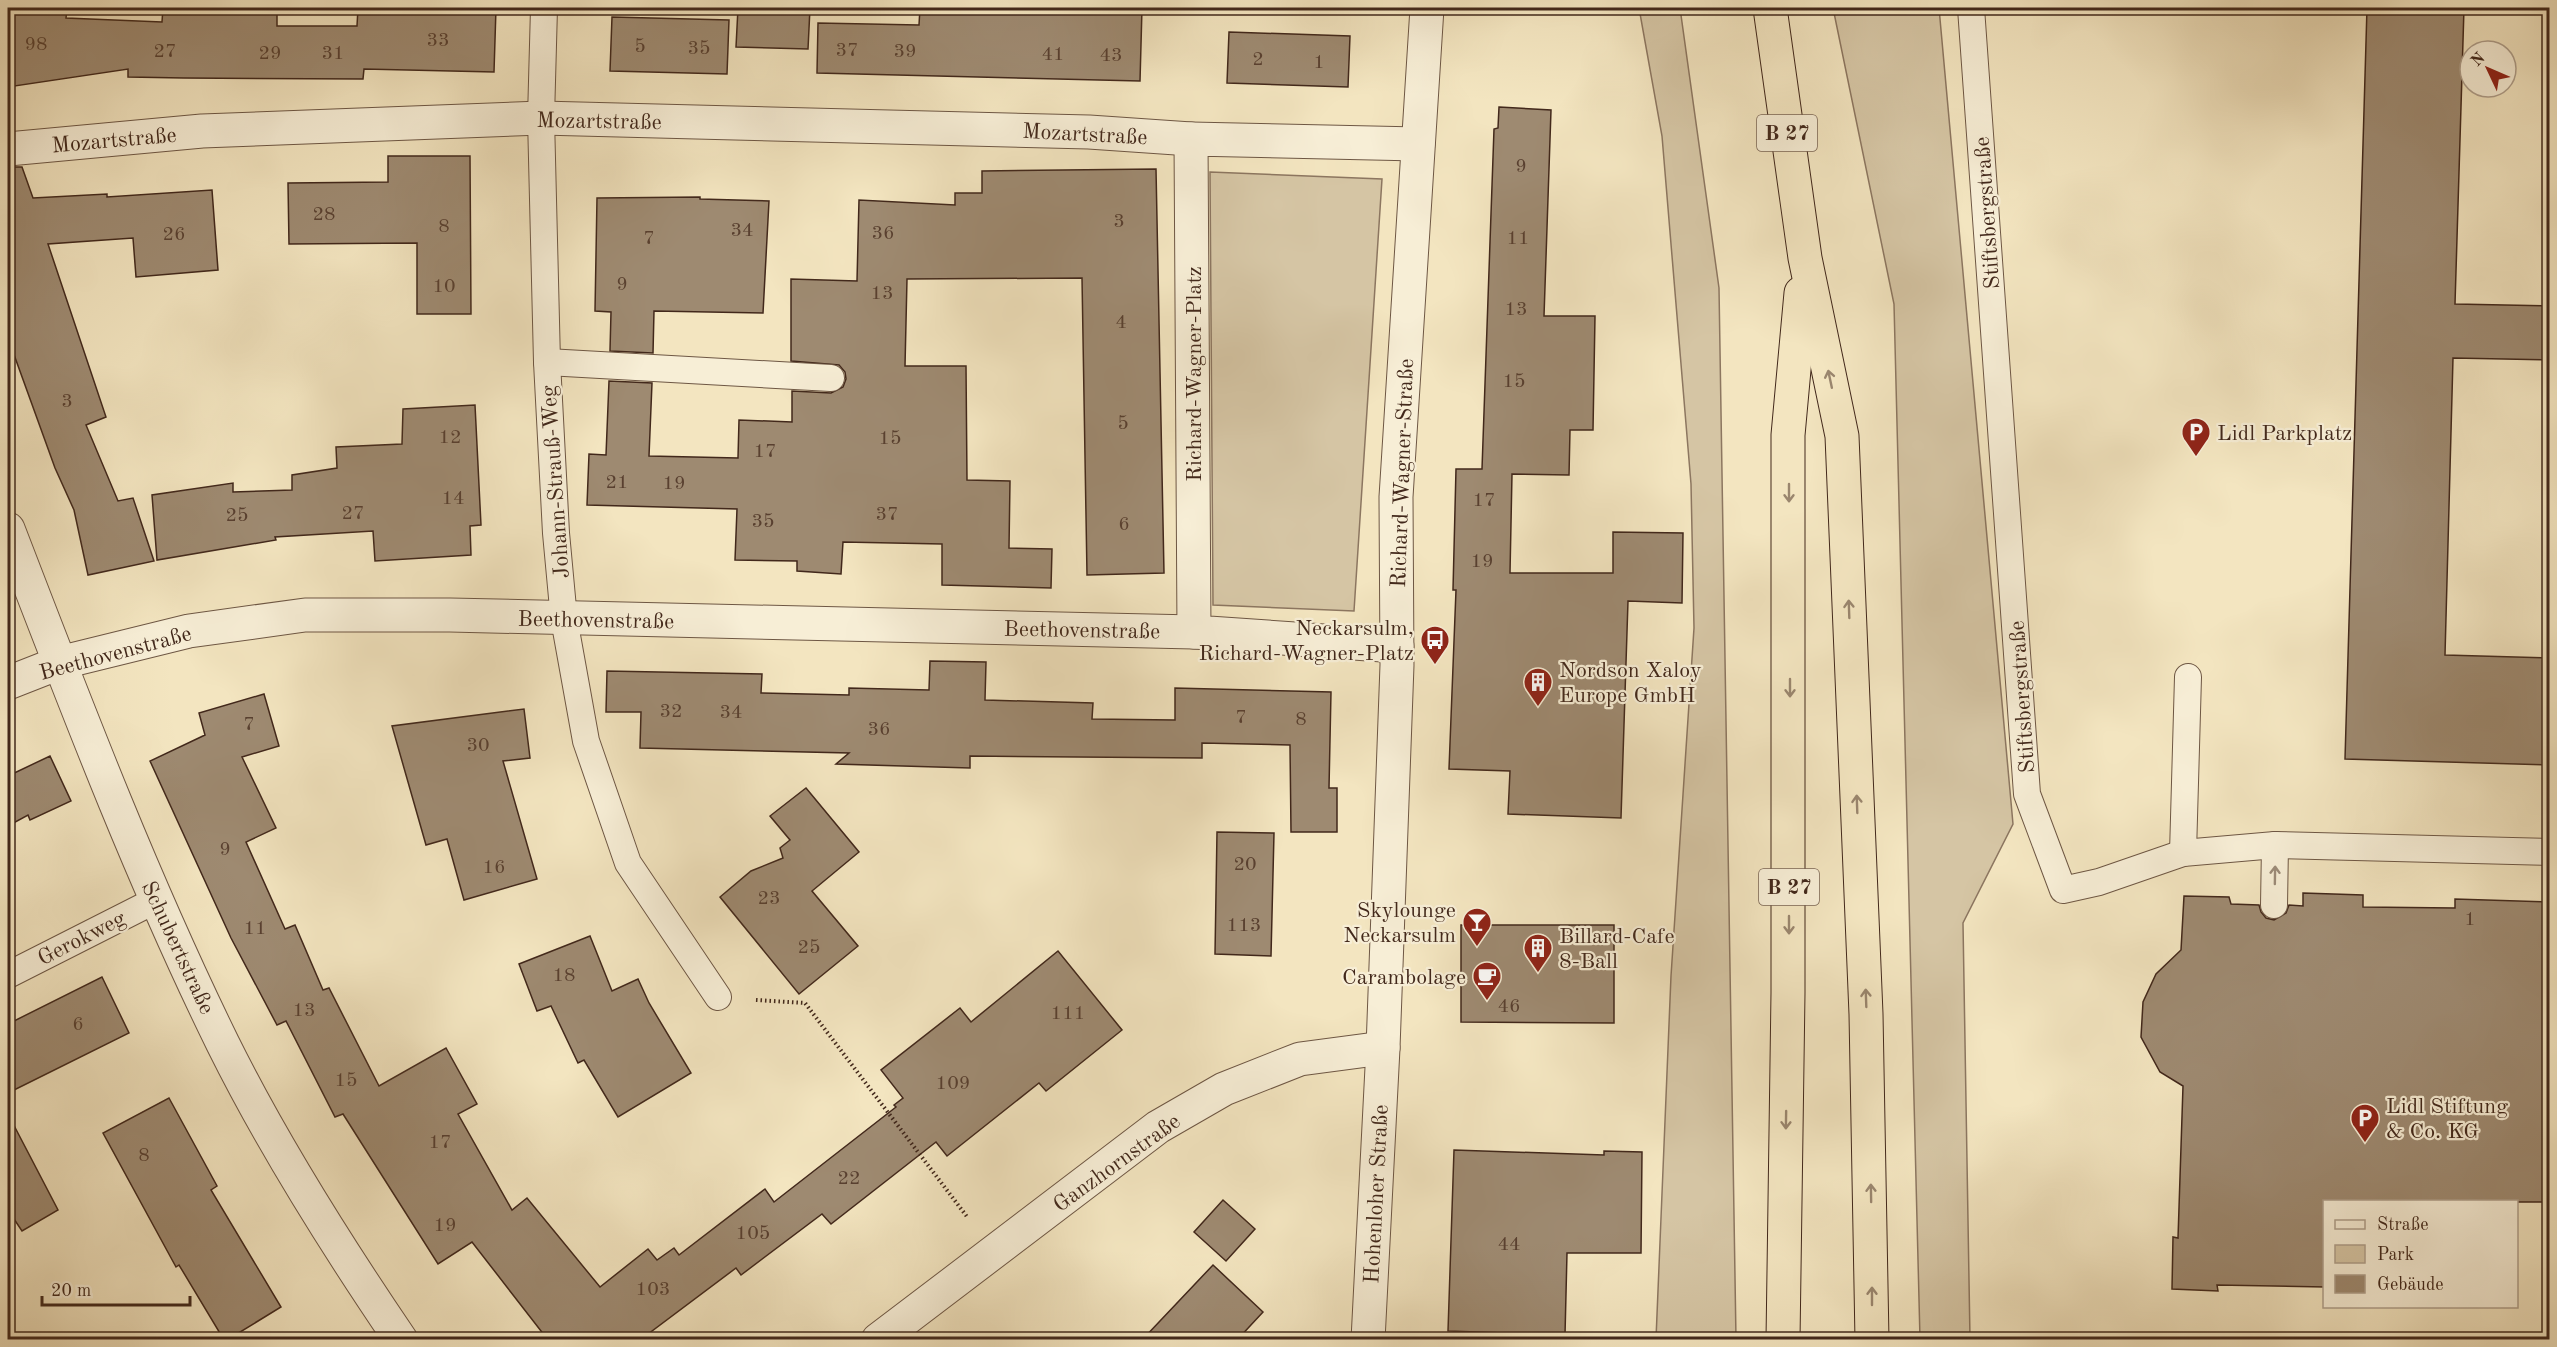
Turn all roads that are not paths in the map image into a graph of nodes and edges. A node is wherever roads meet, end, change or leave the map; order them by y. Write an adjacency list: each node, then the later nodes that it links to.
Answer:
1 (544, 8): 5 (lane, Johann-Strauß-Weg)
2 (1427, 8): 7 (street, Richard-Wagner-Straße)
3 (1770, 8): 9 (highway, B 27)
4 (1971, 8): 21 (lane, Stiftsbergstraße)
5 (541, 118): 6 (street, Mozartstraße); 8 (street, Mozartstraße); 10 (lane, Johann-Strauß-Weg)
6 (1191, 139): 7 (street); 14 (street, Richard-Wagner-Platz)
7 (1418, 144): 15 (street, Richard-Wagner-Straße)
8 (8, 149)
9 (1805, 258): 30 (highway, B 27, one-way to 30); 31 (highway, B 27, one-way to 9)
10 (547, 362): 11 (lane, Johann-Strauß-Weg); 13 (lane, Johann-Strauß-Weg)
11 (831, 378)
12 (8, 529): 16 (street, Schubertstraße)
13 (564, 619): 14 (street, Beethovenstraße); 16 (street, Beethovenstraße); 25 (lane, Johann-Strauß-Weg)
14 (1194, 632): 15 (street)
15 (1397, 646): 26 (street, Richard-Wagner-Straße)
16 (59, 663): 18 (street, Beethovenstraße); 22 (street, Schubertstraße)
17 (2188, 677): 21 (lane)
18 (8, 683)
19 (2276, 845): 20 (lane, Stiftsbergstraße); 21 (lane, Stiftsbergstraße); 23 (lane, one-way to 19)
20 (2550, 852)
21 (2183, 853)
22 (156, 900): 24 (lane, Gerokweg); 27 (street, Schubertstraße)
23 (2274, 905)
24 (8, 975)
25 (718, 998)
26 (1383, 1047): 28 (street, Ganzhornstraße); 29 (street, Hohenloher Straße)
27 (401, 1340)
28 (878, 1340)
29 (1368, 1340)
30 (1783, 1340)
31 (1872, 1340)

